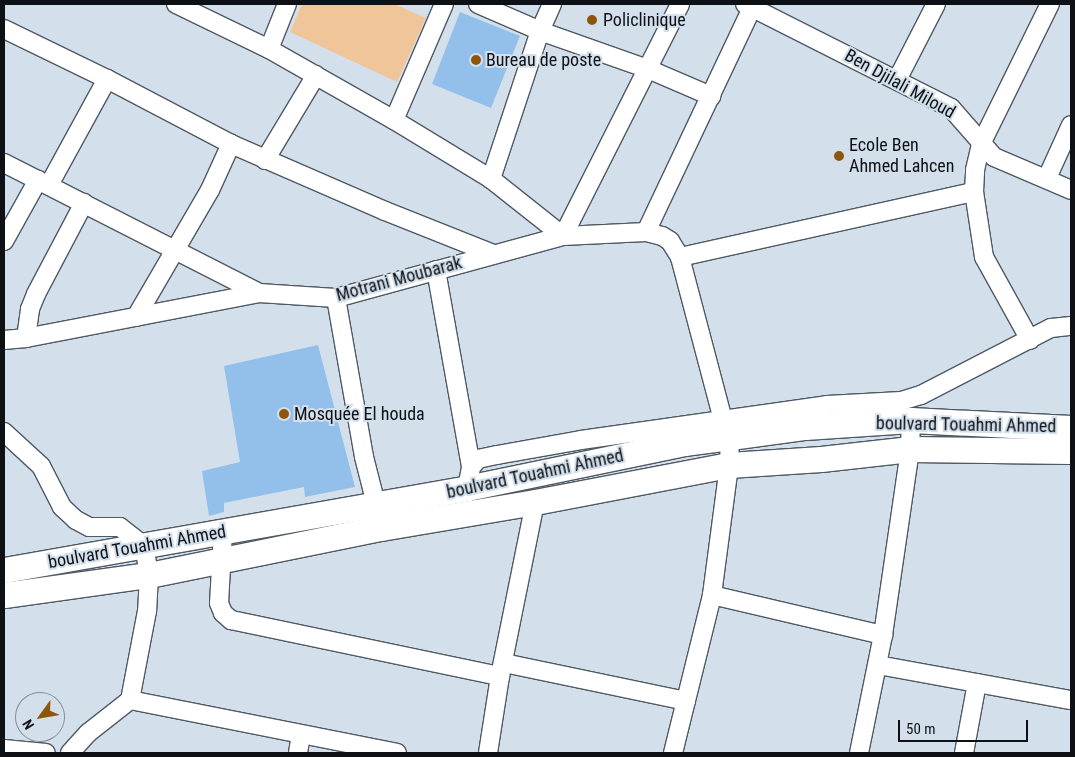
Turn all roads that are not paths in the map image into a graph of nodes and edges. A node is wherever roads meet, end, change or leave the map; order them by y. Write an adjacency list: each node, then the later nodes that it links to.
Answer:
1 (176, 4): 13 (street)
2 (287, 4): 13 (street)
3 (444, 4): 19 (street)
4 (478, 4): 12 (street)
5 (552, 4): 12 (street)
6 (680, 4): 14 (street)
7 (936, 4): 17 (street)
8 (1050, 4): 22 (street)
9 (748, 6): 10 (street, Ben Djilali Miloud); 18 (street)
10 (773, 10): 17 (street, Ben Djilali Miloud)
11 (4, 29): 16 (street)
12 (540, 31): 14 (street); 26 (street)
13 (269, 49): 15 (street)
14 (648, 69): 18 (street); 32 (street)
15 (316, 75): 19 (street); 23 (street)
16 (107, 79): 21 (street); 27 (street)
17 (897, 80): 22 (street, Ben Djilali Miloud)
18 (711, 96): 31 (street)
19 (394, 120): 26 (street)
20 (1071, 124): 25 (street)
21 (230, 144): 23 (street); 34 (street)
22 (981, 144): 25 (street, Ben Djilali Miloud); 29 (street)
23 (265, 160): 35 (street)
24 (4, 163): 27 (street, Motrani Moubarak)
25 (1048, 178): 28 (street, Ben Djilali Miloud)
26 (491, 179): 32 (street)
27 (44, 183): 30 (street, Motrani Moubarak); 33 (street)
28 (1071, 190)
29 (974, 192): 36 (street); 44 (street)
30 (84, 203): 34 (street, Motrani Moubarak); 42 (street)
31 (646, 232): 32 (street, Motrani Moubarak); 36 (street)
32 (563, 236): 35 (street, Motrani Moubarak)
33 (4, 241)
34 (177, 250): 38 (street, Motrani Moubarak); 40 (street)
35 (494, 254): 37 (street, Motrani Moubarak)
36 (680, 257): 47 (street)
37 (436, 270): 39 (street, Motrani Moubarak); 52 (street)
38 (259, 293): 39 (street, Motrani Moubarak); 40 (street)
39 (336, 298): 54 (street)
40 (136, 317): 42 (street)
41 (1071, 326): 44 (street)
42 (26, 338): 43 (street)
43 (4, 340)
44 (1030, 340): 47 (street)
45 (911, 420): 46 (main road, boulvard Touahmi Ahmed); 47 (main road, boulvard Touahmi Ahmed); 49 (street)
46 (1071, 428)
47 (727, 429): 51 (street); 52 (main road, boulvard Touahmi Ahmed)
48 (4, 432): 56 (street)
49 (910, 449): 50 (main road, boulvard Touahmi Ahmed); 51 (main road, boulvard Touahmi Ahmed); 62 (street)
50 (1071, 451)
51 (729, 464): 53 (main road, boulvard Touahmi Ahmed); 60 (street)
52 (469, 478): 54 (main road, boulvard Touahmi Ahmed)
53 (535, 502): 54 (main road, boulvard Touahmi Ahmed); 64 (street)
54 (379, 516): 55 (main road, boulvard Touahmi Ahmed); 57 (main road, boulvard Touahmi Ahmed)
55 (223, 532): 56 (main road, boulvard Touahmi Ahmed); 57 (street)
56 (144, 546): 58 (main road, boulvard Touahmi Ahmed); 59 (street)
57 (223, 559): 59 (main road, boulvard Touahmi Ahmed); 64 (street)
58 (4, 570)
59 (149, 575): 61 (main road, boulvard Touahmi Ahmed); 66 (street)
60 (712, 595): 62 (street); 68 (street)
61 (4, 596)
62 (883, 635): 63 (street)
63 (878, 665): 65 (street); 77 (street)
64 (502, 670): 68 (street); 75 (street)
65 (977, 683): 67 (street); 78 (street)
66 (130, 700): 69 (street); 72 (street)
67 (1071, 700)
68 (686, 701): 76 (street)
69 (301, 734): 73 (street); 74 (street)
70 (4, 749): 71 (street)
71 (46, 753)
72 (70, 753)
73 (298, 753)
74 (396, 753)
75 (488, 753)
76 (673, 753)
77 (859, 753)
78 (964, 753)

